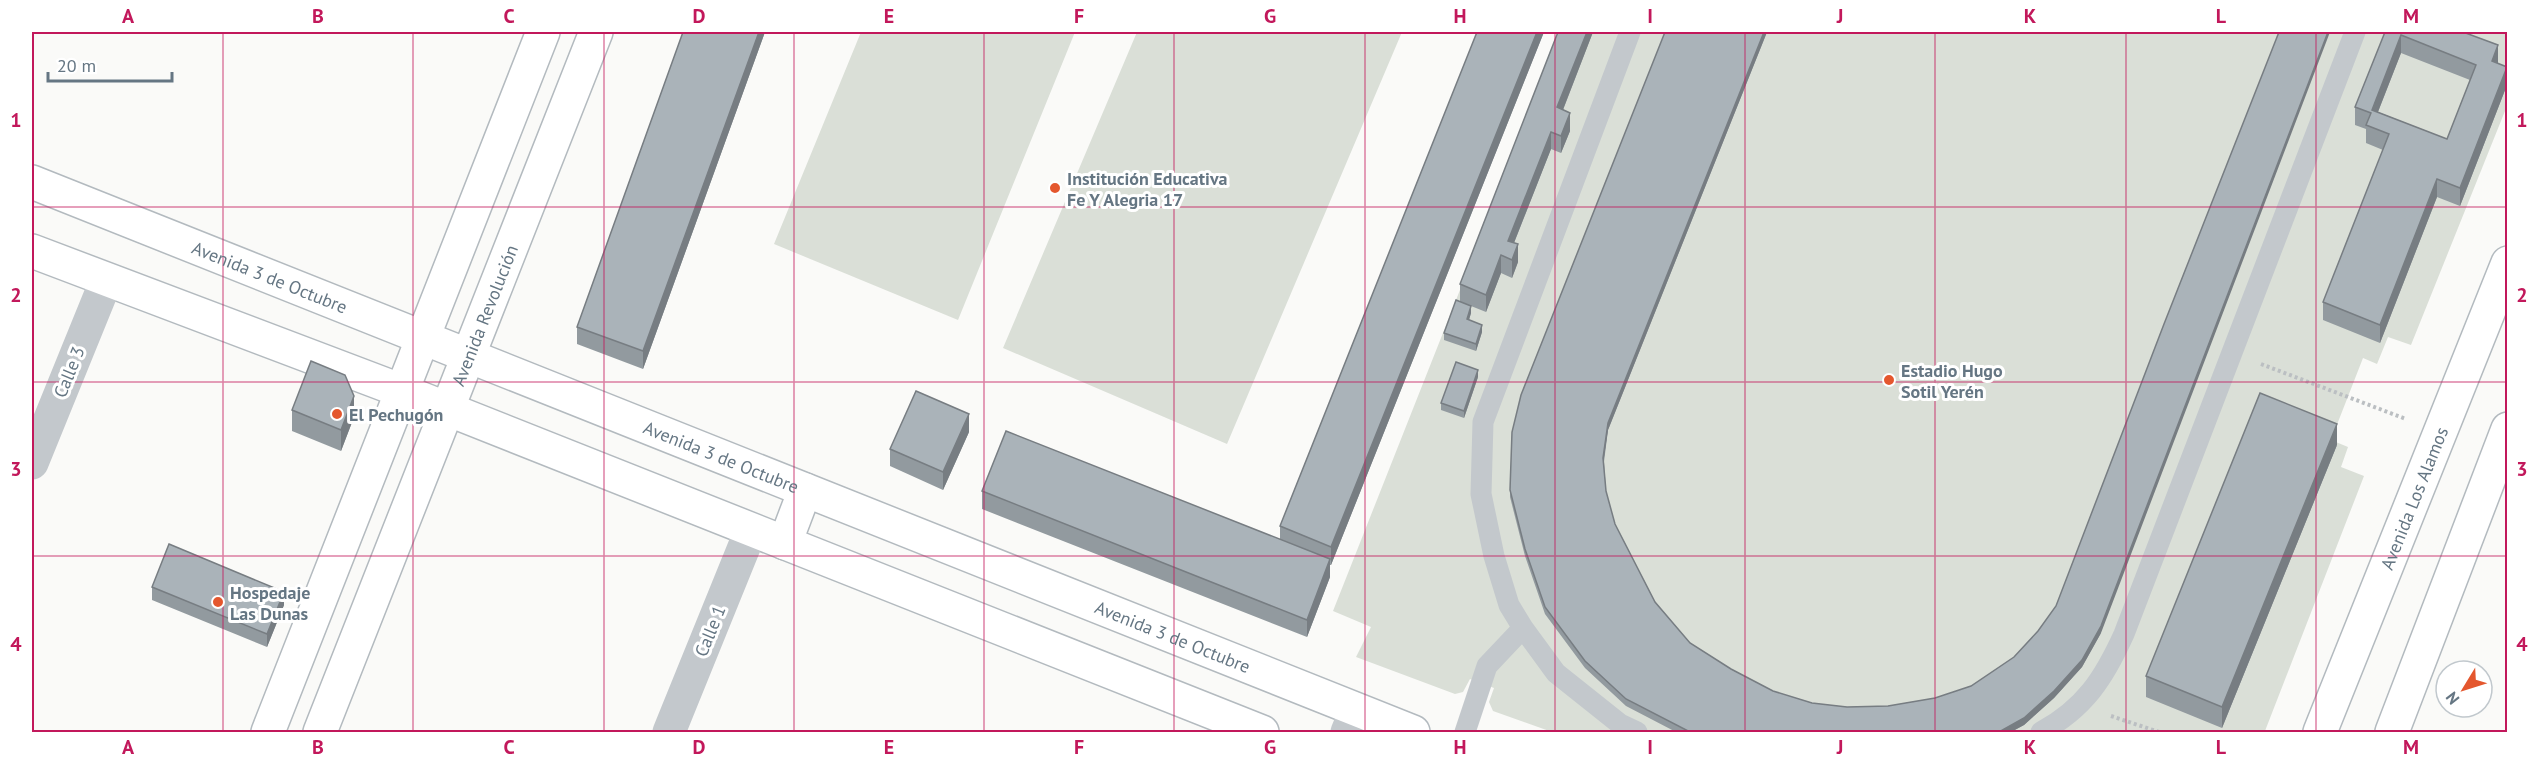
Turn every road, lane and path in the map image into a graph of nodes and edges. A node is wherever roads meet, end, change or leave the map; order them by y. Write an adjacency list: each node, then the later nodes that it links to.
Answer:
1 (540, 32): 9 (street)
2 (596, 32): 11 (street, Avenida Revolución)
3 (1630, 32): 20 (lane)
4 (2355, 32): 10 (lane)
5 (32, 182): 9 (street, Avenida 3 de Octubre)
6 (32, 251): 8 (street)
7 (2508, 263): 15 (street, Avenida Los Alamos)
8 (106, 281): 12 (street); 16 (street, Calle 3)
9 (423, 338): 11 (street, Avenida 3 de Octubre); 12 (street)
10 (2232, 353): 15 (path); 21 (lane)
11 (468, 356): 13 (street, Avenida Revolución); 17 (street, Avenida 3 de Octubre)
12 (402, 392): 13 (street); 23 (street)
13 (447, 409): 18 (street); 24 (street, Avenida Revolución)
14 (2508, 429): 33 (street)
15 (2440, 433): 32 (street, Avenida Los Alamos)
16 (32, 463)
17 (805, 490): 19 (street); 22 (street, Avenida 3 de Octubre)
18 (751, 530): 19 (street); 25 (street, Calle 1)
19 (785, 543): 26 (street)
20 (1523, 628): 28 (lane); 29 (lane)
21 (2080, 705): 30 (lane); 31 (path)
22 (1351, 721): 27 (street, Avenida 3 de Octubre)
23 (268, 732)
24 (320, 732)
25 (669, 732)
26 (1263, 732)
27 (1413, 732)
28 (1465, 732)
29 (1637, 732)
30 (2042, 732)
31 (2159, 732)
32 (2320, 732)
33 (2392, 732)

